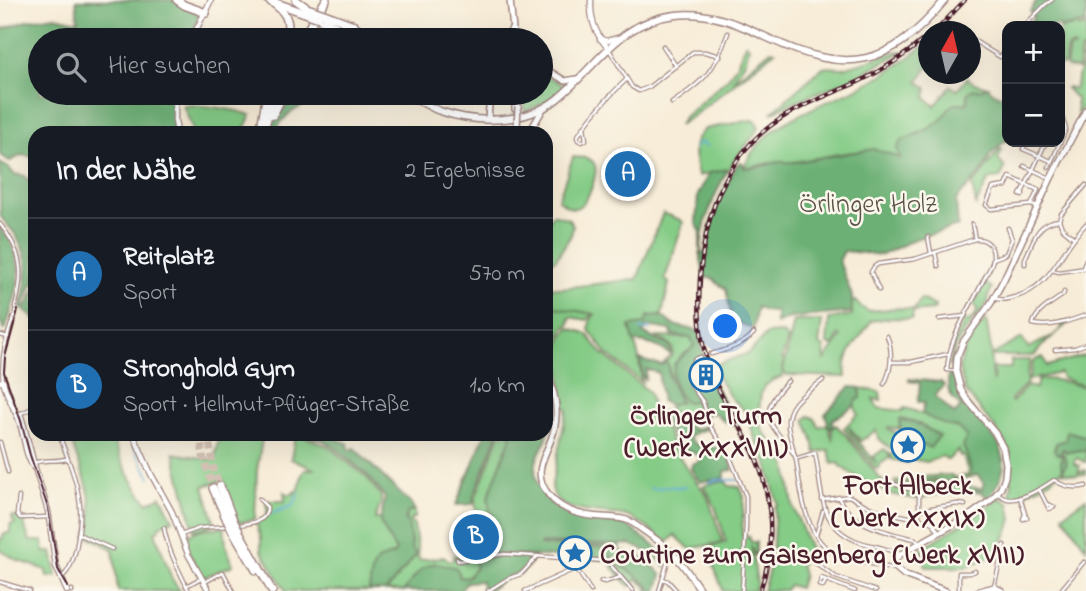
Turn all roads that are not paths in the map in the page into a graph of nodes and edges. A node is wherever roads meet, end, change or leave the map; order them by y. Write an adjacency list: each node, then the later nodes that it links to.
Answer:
1 (211, 0): 13 (street)
2 (268, 0): 12 (highway); 18 (highway)
3 (280, 0): 12 (highway)
4 (296, 0): 12 (highway)
5 (326, 0): 20 (highway)
6 (512, 0): 16 (main road); 25 (main road)
7 (591, 0): 28 (street)
8 (945, 0): 27 (main road)
9 (1052, 0): 15 (street)
10 (179, 1): 13 (highway)
11 (319, 2): 19 (highway)
12 (306, 10): 14 (highway, bridge)
13 (206, 13): 17 (street)
14 (324, 19): 21 (highway); 22 (highway); 23 (highway); 24 (highway)
15 (1029, 21)
16 (512, 27)
17 (198, 28)
18 (289, 28)
19 (307, 28)
20 (308, 28)
21 (332, 28)
22 (339, 28)
23 (350, 28)
24 (358, 28)
25 (515, 28)
26 (728, 33): 33 (street)
27 (619, 38): 28 (street); 31 (main road)
28 (600, 39): 31 (street)
29 (981, 45): 32 (street)
30 (663, 46): 36 (street)
31 (608, 48): 34 (street); 35 (main road)
32 (1002, 55)
33 (720, 56): 36 (street); 42 (street)
34 (615, 58): 35 (street); 39 (street)
35 (597, 59): 40 (main road)
36 (676, 66): 39 (street)
37 (553, 77): 40 (main road)
38 (553, 77): 40 (main road)
39 (627, 79): 62 (street)
40 (567, 86): 41 (main road)
41 (553, 99)
42 (672, 103)
43 (175, 105): 55 (street)
44 (266, 105): 56 (highway)
45 (272, 105): 57 (highway)
46 (274, 105): 52 (highway)
47 (277, 105): 52 (highway)
48 (425, 105): 54 (main road)
49 (490, 105): 54 (main road)
50 (516, 105): 59 (main road, bridge)
51 (545, 107): 54 (main road); 60 (main road)
52 (272, 114): 58 (highway)
53 (1085, 114): 64 (main road)
54 (491, 117)
55 (176, 126)
56 (265, 126)
57 (266, 126)
58 (267, 126)
59 (515, 126)
60 (533, 126)
61 (1065, 126): 63 (street)
62 (584, 127)
63 (1066, 129): 64 (street); 68 (street)
64 (1074, 132): 72 (main road)
65 (1024, 147): 67 (street)
66 (1044, 147): 67 (street)
67 (1039, 156): 68 (street); 71 (street)
68 (1051, 162): 70 (street)
69 (1024, 166): 71 (street)
70 (1049, 167)
71 (1032, 170): 72 (street); 73 (street)
72 (1051, 178): 78 (main road)
73 (1027, 185): 76 (street); 77 (street); 78 (street)
74 (1041, 185): 76 (street)
75 (1086, 185): 79 (street)
76 (1038, 190): 78 (street)
77 (1022, 193)
78 (1034, 206): 95 (main road)
79 (1059, 220): 85 (street); 90 (street)
80 (0, 224): 99 (street)
81 (972, 224): 86 (street)
82 (1086, 224): 85 (street)
83 (1009, 228): 88 (street)
84 (928, 237): 87 (street)
85 (1074, 237): 93 (street)
86 (975, 239): 87 (street); 88 (street)
87 (933, 252): 91 (street); 94 (street)
88 (993, 259): 102 (street)
89 (1086, 259): 92 (street)
90 (1025, 264)
91 (938, 266)
92 (1085, 268): 93 (street)
93 (1052, 270): 98 (street)
94 (879, 290)
95 (998, 290): 97 (main road); 98 (street)
96 (1064, 292): 101 (street)
97 (994, 298): 98 (street); 115 (main road)
98 (1009, 299)
99 (16, 311): 100 (street); 107 (street)
100 (21, 311)
101 (1086, 315)
102 (965, 316): 103 (street); 111 (street)
103 (939, 319)
104 (754, 333): 110 (street)
105 (0, 335): 107 (street)
106 (887, 336): 114 (street)
107 (8, 337): 113 (street)
108 (1086, 344): 109 (street)
109 (1055, 351)
110 (711, 354)
111 (948, 354): 114 (street); 115 (street)
112 (700, 357): 196 (street)
113 (1, 359): 118 (street)
114 (891, 362): 119 (street)
115 (956, 371): 137 (main road)
116 (823, 380): 128 (street)
117 (788, 381): 128 (street)
118 (1, 382): 122 (street)
119 (884, 384)
120 (553, 390): 123 (main road)
121 (28, 409): 122 (street)
122 (17, 413): 131 (street)
123 (553, 434)
124 (61, 441): 129 (street)
125 (136, 441): 155 (street)
126 (550, 441): 160 (main road)
127 (0, 443): 132 (street)
128 (794, 454): 130 (street)
129 (67, 459): 131 (street); 153 (street)
130 (796, 459): 142 (street); 154 (street)
131 (33, 465): 149 (street)
132 (8, 472)
133 (894, 484): 146 (street)
134 (1086, 486): 136 (street)
135 (216, 487): 188 (highway, bridge)
136 (1039, 489): 140 (street); 143 (street)
137 (997, 493): 140 (street); 152 (main road)
138 (838, 496): 142 (street); 150 (street); 156 (street)
139 (19, 497): 149 (street)
140 (1020, 497): 147 (street)
141 (259, 499): 155 (street)
142 (822, 500): 145 (street)
143 (1048, 504)
144 (965, 505): 146 (street)
145 (824, 510): 154 (street); 161 (street)
146 (919, 510): 150 (street)
147 (1025, 514)
148 (490, 516): 163 (street)
149 (49, 517): 176 (street)
150 (919, 519): 152 (street)
151 (164, 528): 179 (street)
152 (939, 532): 156 (main road)
153 (78, 534): 159 (street); 176 (street)
154 (816, 535): 170 (street)
155 (180, 536): 175 (street)
156 (920, 544): 158 (main road)
157 (1004, 545): 181 (street)
158 (913, 548): 161 (main road); 166 (street)
159 (112, 550)
160 (671, 551): 173 (street); 195 (main road)
161 (901, 555): 170 (main road)
162 (538, 556): 163 (street); 164 (street); 180 (street)
163 (484, 557): 165 (street)
164 (571, 558): 169 (street); 172 (street)
165 (457, 559)
166 (921, 559)
167 (814, 562): 198 (street)
168 (1084, 562): 203 (street)
169 (576, 568): 190 (street); 191 (street)
170 (898, 570): 199 (main road)
171 (975, 571): 200 (street)
172 (621, 577): 177 (street); 192 (street)
173 (663, 579): 193 (street); 194 (street)
174 (823, 579): 197 (street)
175 (203, 580): 179 (street); 186 (street); 187 (street)
176 (62, 581): 184 (street)
177 (601, 581)
178 (0, 582): 183 (street)
179 (187, 586): 185 (street)
180 (496, 586): 182 (street); 189 (street)
181 (994, 587): 201 (main road); 202 (main road)
182 (500, 590)
183 (30, 591)
184 (71, 591)
185 (189, 591)
186 (209, 591)
187 (233, 591)
188 (270, 591)
189 (488, 591)
190 (524, 591)
191 (591, 591)
192 (633, 591)
193 (659, 591)
194 (677, 591)
195 (701, 591)
196 (741, 591)
197 (855, 591)
198 (876, 591)
199 (946, 591)
200 (958, 591)
201 (979, 591)
202 (1002, 591)
203 (1060, 591)

